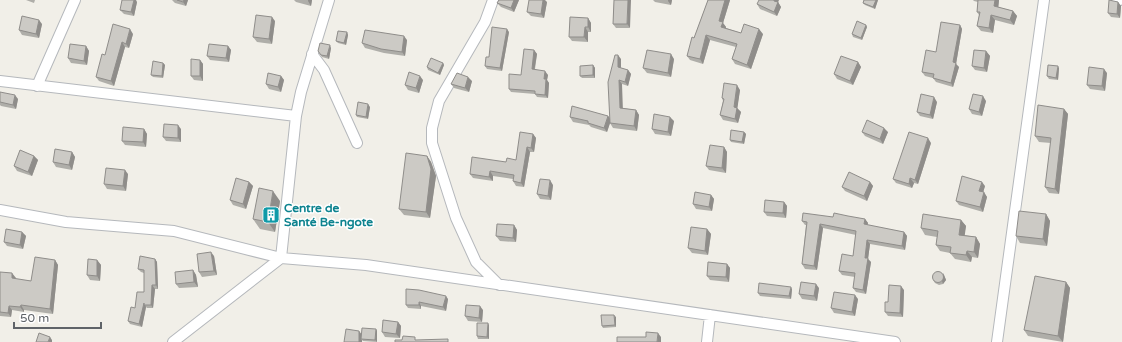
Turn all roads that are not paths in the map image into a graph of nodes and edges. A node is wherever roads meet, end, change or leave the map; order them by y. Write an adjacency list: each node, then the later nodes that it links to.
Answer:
1 (75, 0): 7 (street)
2 (328, 0): 5 (street)
3 (493, 0): 12 (street)
4 (1044, 0): 17 (street)
5 (312, 54): 8 (street); 9 (street)
6 (0, 81): 7 (street)
7 (37, 86): 8 (street)
8 (296, 116): 11 (street)
9 (357, 143)
10 (0, 210): 11 (street)
11 (281, 258): 12 (street); 14 (street)
12 (499, 284): 13 (street)
13 (710, 315): 15 (street); 16 (street)
14 (173, 342)
15 (707, 342)
16 (895, 342)
17 (997, 342)

